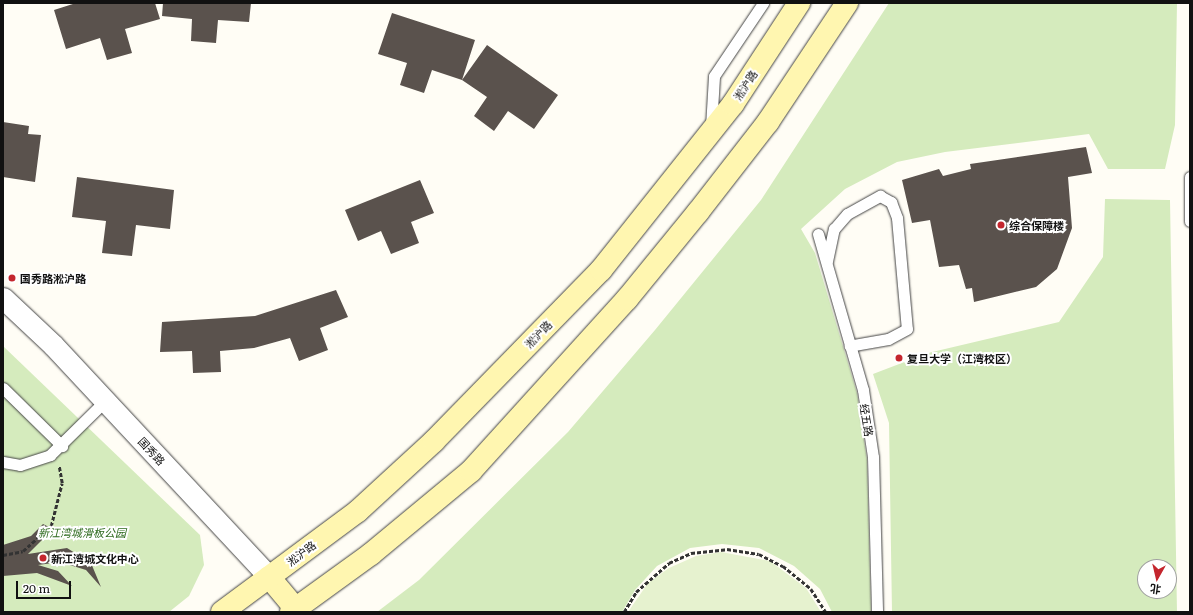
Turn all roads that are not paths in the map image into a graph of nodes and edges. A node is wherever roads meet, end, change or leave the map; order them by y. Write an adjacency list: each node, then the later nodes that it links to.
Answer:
1 (763, 3): 4 (lane)
2 (799, 3): 4 (main road, 淞沪路)
3 (847, 3): 16 (main road)
4 (711, 133): 15 (main road, 淞沪路)
5 (1190, 177): 6 (lane)
6 (1190, 221)
7 (818, 234): 8 (lane, 经五路)
8 (827, 264): 10 (lane, 经五路); 10 (lane)
9 (3, 298): 12 (street, 国秀路)
10 (850, 346): 18 (lane, 经五路)
11 (3, 388): 13 (lane)
12 (105, 401): 13 (lane); 15 (street, 国秀路)
13 (60, 448): 14 (lane)
14 (3, 462)
15 (269, 577): 16 (main road, 国秀路); 17 (main road, 淞沪路)
16 (293, 610)
17 (222, 612)
18 (877, 612)

